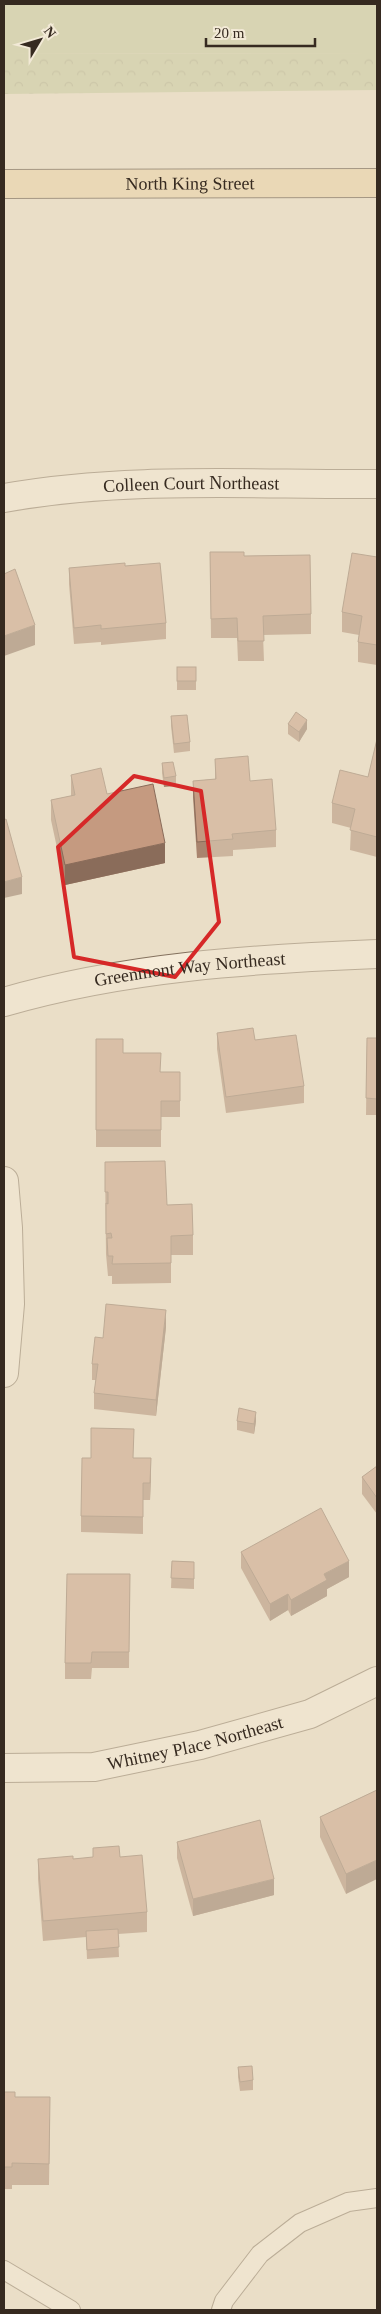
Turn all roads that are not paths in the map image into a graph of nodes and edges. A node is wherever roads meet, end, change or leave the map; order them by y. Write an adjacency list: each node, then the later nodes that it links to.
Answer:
1 (377, 183): 2 (main road, North King Street)
2 (4, 184)
3 (377, 484): 4 (street, Colleen Court Northeast)
4 (4, 498)
5 (377, 954): 6 (street, Greenmont Way Northeast)
6 (4, 1002)
7 (4, 1182): 8 (street)
8 (4, 1373)
9 (377, 1681): 10 (street, Whitney Place Northeast)
10 (4, 1768)
11 (377, 2198): 14 (lane)
12 (4, 2270): 13 (lane)
13 (71, 2310)
14 (221, 2310)

